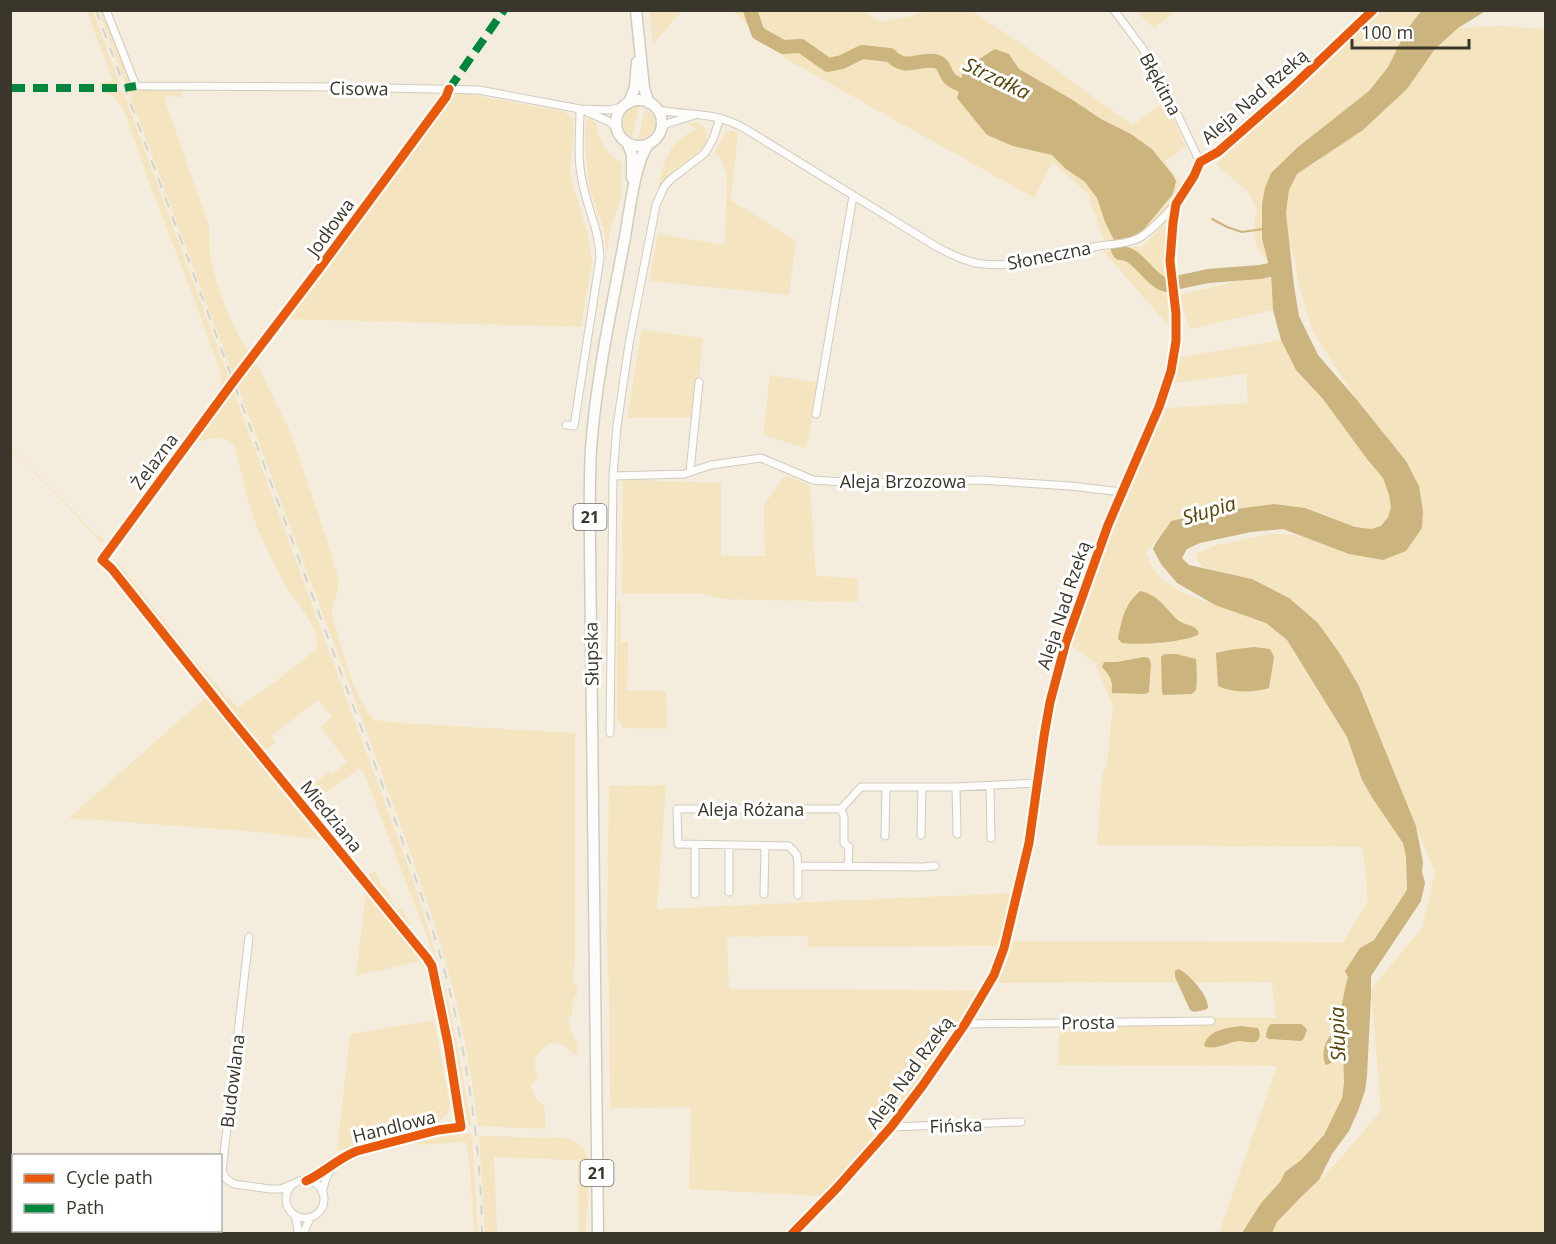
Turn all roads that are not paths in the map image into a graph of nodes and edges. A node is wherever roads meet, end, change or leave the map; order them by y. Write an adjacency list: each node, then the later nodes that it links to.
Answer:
1 (106, 10): 6 (street, Cisowa)
2 (636, 10): 5 (main road)
3 (1114, 10): 16 (street, Błękitna)
4 (1373, 10): 16 (street, Aleja Nad Rzeką)
5 (639, 38): 7 (main road); 8 (main road)
6 (449, 89): 9 (street, Cisowa); 20 (street, Jodłowa)
7 (626, 105): 8 (main road); 9 (street, Cisowa); 12 (main road)
8 (653, 107): 10 (street, Słoneczna); 13 (main road)
9 (580, 109): 12 (street, Cisowa); 23 (street)
10 (700, 114): 11 (street, Słoneczna); 13 (street, Słoneczna)
11 (720, 118): 17 (street, Słoneczna); 25 (street)
12 (616, 127): 14 (main road, 21)
13 (662, 128): 15 (main road, 21)
14 (628, 144): 15 (main road); 18 (main road, Słupska / 21)
15 (648, 145): 18 (main road, Słupska / 21)
16 (1200, 162): 19 (street, Aleja Nad Rzeką)
17 (853, 196): 19 (street, Słoneczna); 22 (street)
18 (632, 198): 65 (main road, Słupska / 21)
19 (1176, 204): 26 (street, Aleja Nad Rzeką)
20 (233, 381): 27 (street, Żelazna)
21 (699, 382): 24 (street)
22 (816, 414)
23 (566, 424)
24 (690, 471): 25 (street, Aleja Brzozowa); 26 (street, Aleja Brzozowa)
25 (613, 476): 28 (street)
26 (1122, 492): 29 (street, Aleja Nad Rzeką)
27 (102, 560): 53 (street, Miedziana)
28 (610, 733)
29 (1037, 783): 30 (street); 51 (street, Aleja Nad Rzeką)
30 (990, 786): 33 (street); 38 (street)
31 (886, 787): 32 (street); 34 (street); 37 (street)
32 (922, 787): 33 (street); 36 (street)
33 (956, 787): 35 (street)
34 (842, 809): 39 (street, Aleja Różana); 42 (street)
35 (957, 834)
36 (921, 835)
37 (885, 836)
38 (991, 838)
39 (695, 844): 40 (street, Aleja Różana); 46 (street, Aleja Różana)
40 (729, 845): 41 (street, Aleja Różana); 45 (street, Aleja Różana)
41 (765, 846): 43 (street, Aleja Różana); 47 (street, Aleja Różana)
42 (848, 865): 43 (street); 44 (street)
43 (798, 866): 48 (street)
44 (935, 866)
45 (729, 892)
46 (695, 894)
47 (764, 894)
48 (798, 895)
49 (249, 937): 58 (street, Budowlana)
50 (1211, 1021): 51 (street, Prosta)
51 (965, 1024): 54 (street, Aleja Nad Rzeką)
52 (1021, 1122): 54 (street, Fińska)
53 (461, 1127): 55 (street, Handlowa)
54 (891, 1127): 66 (street, Aleja Nad Rzeką)
55 (334, 1164): 56 (street, Handlowa); 59 (street)
56 (306, 1181): 57 (street, Handlowa); 59 (street)
57 (296, 1183): 58 (street, Handlowa); 60 (street)
58 (270, 1189): 60 (street)
59 (322, 1192): 62 (street)
60 (287, 1203): 61 (street)
61 (295, 1215): 62 (street); 63 (street)
62 (310, 1218): 64 (street)
63 (297, 1233)
64 (303, 1233)
65 (598, 1233)
66 (792, 1233)

